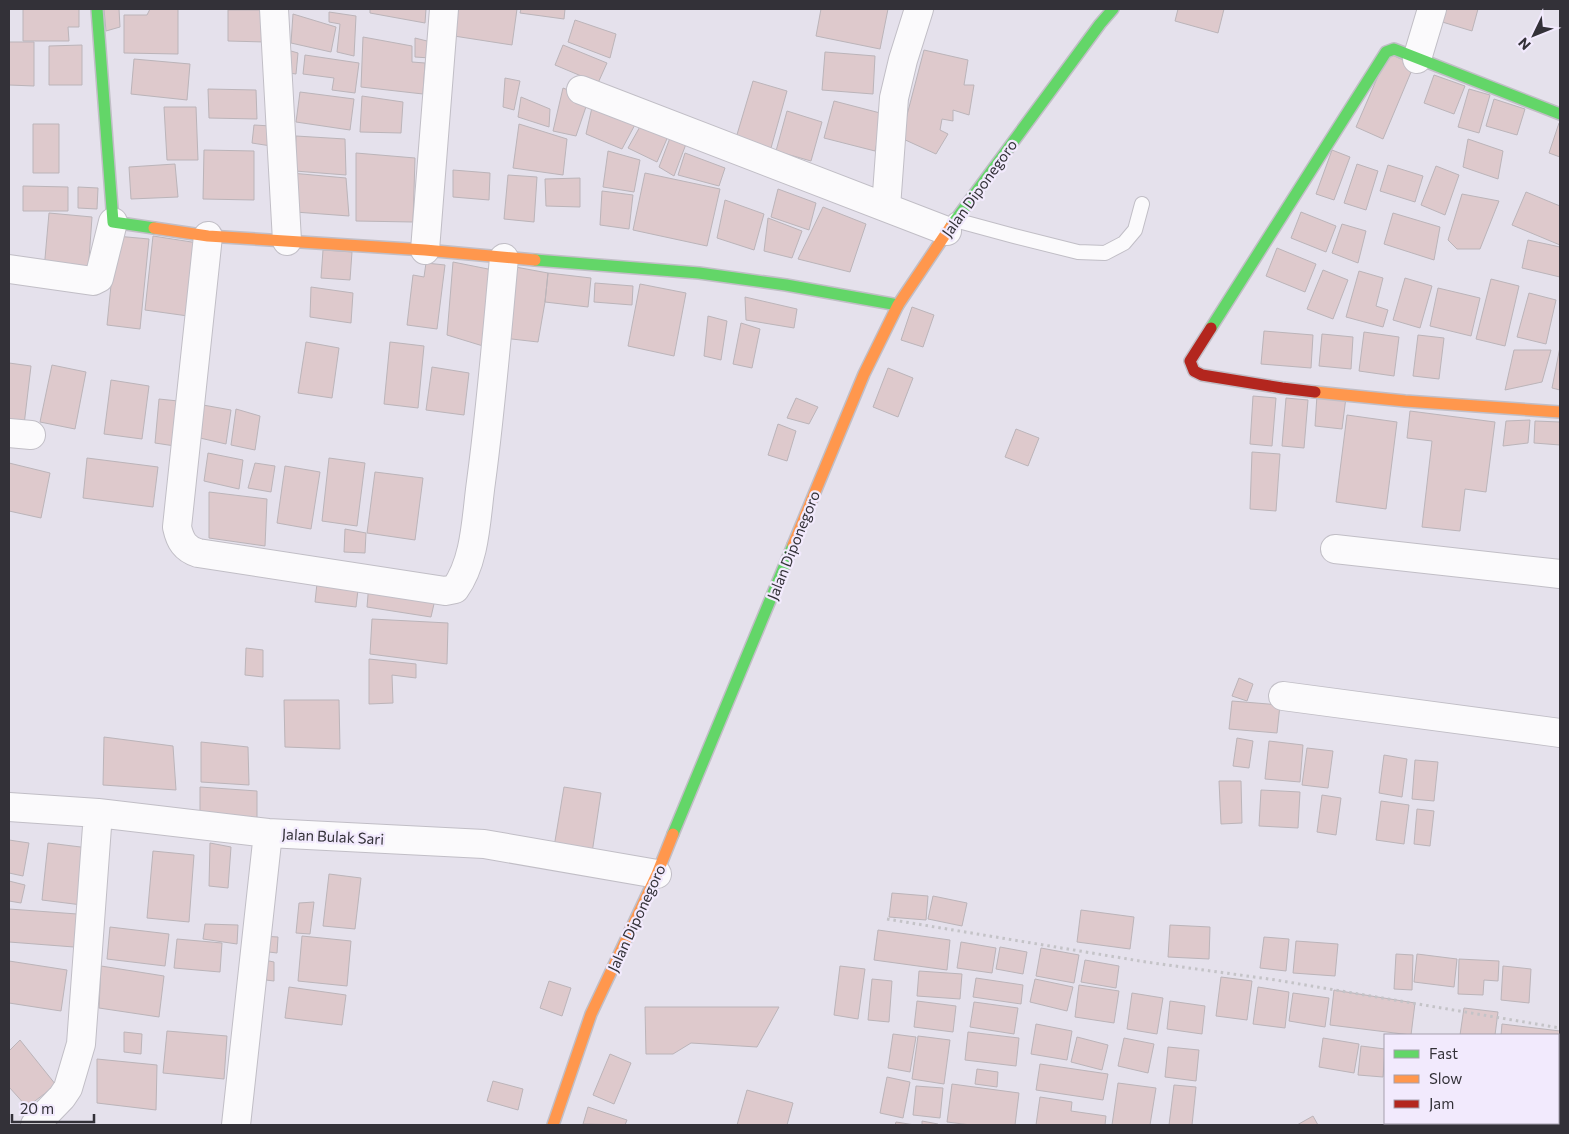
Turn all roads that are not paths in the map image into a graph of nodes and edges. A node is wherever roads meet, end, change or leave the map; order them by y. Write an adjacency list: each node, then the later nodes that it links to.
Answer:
1 (97, 9): 12 (street)
2 (274, 9): 15 (street)
3 (444, 9): 16 (street)
4 (918, 9): 11 (street)
5 (1113, 9): 13 (street, Jalan Diponegoro)
6 (1432, 9): 7 (street)
7 (1417, 59): 9 (street); 20 (street)
8 (581, 90): 11 (street)
9 (1560, 114)
10 (1142, 204): 13 (lane)
11 (886, 207): 13 (street)
12 (112, 222): 14 (street); 18 (street)
13 (951, 225): 19 (street, Jalan Diponegoro)
14 (208, 236): 15 (street); 17 (street)
15 (287, 241): 16 (street)
16 (425, 250): 17 (street)
17 (504, 258): 19 (street)
18 (9, 269)
19 (898, 306): 28 (street, Jalan Diponegoro)
20 (1560, 412)
21 (1334, 549): 22 (street)
22 (1560, 574)
23 (1283, 696): 24 (street)
24 (1560, 733)
25 (9, 807): 26 (street, Jalan Bulak Sari)
26 (98, 813): 27 (street, Jalan Bulak Sari); 29 (street)
27 (268, 833): 28 (street, Jalan Bulak Sari); 30 (street)
28 (657, 874): 31 (street, Jalan Diponegoro)
29 (35, 1125)
30 (236, 1125)
31 (553, 1125)

